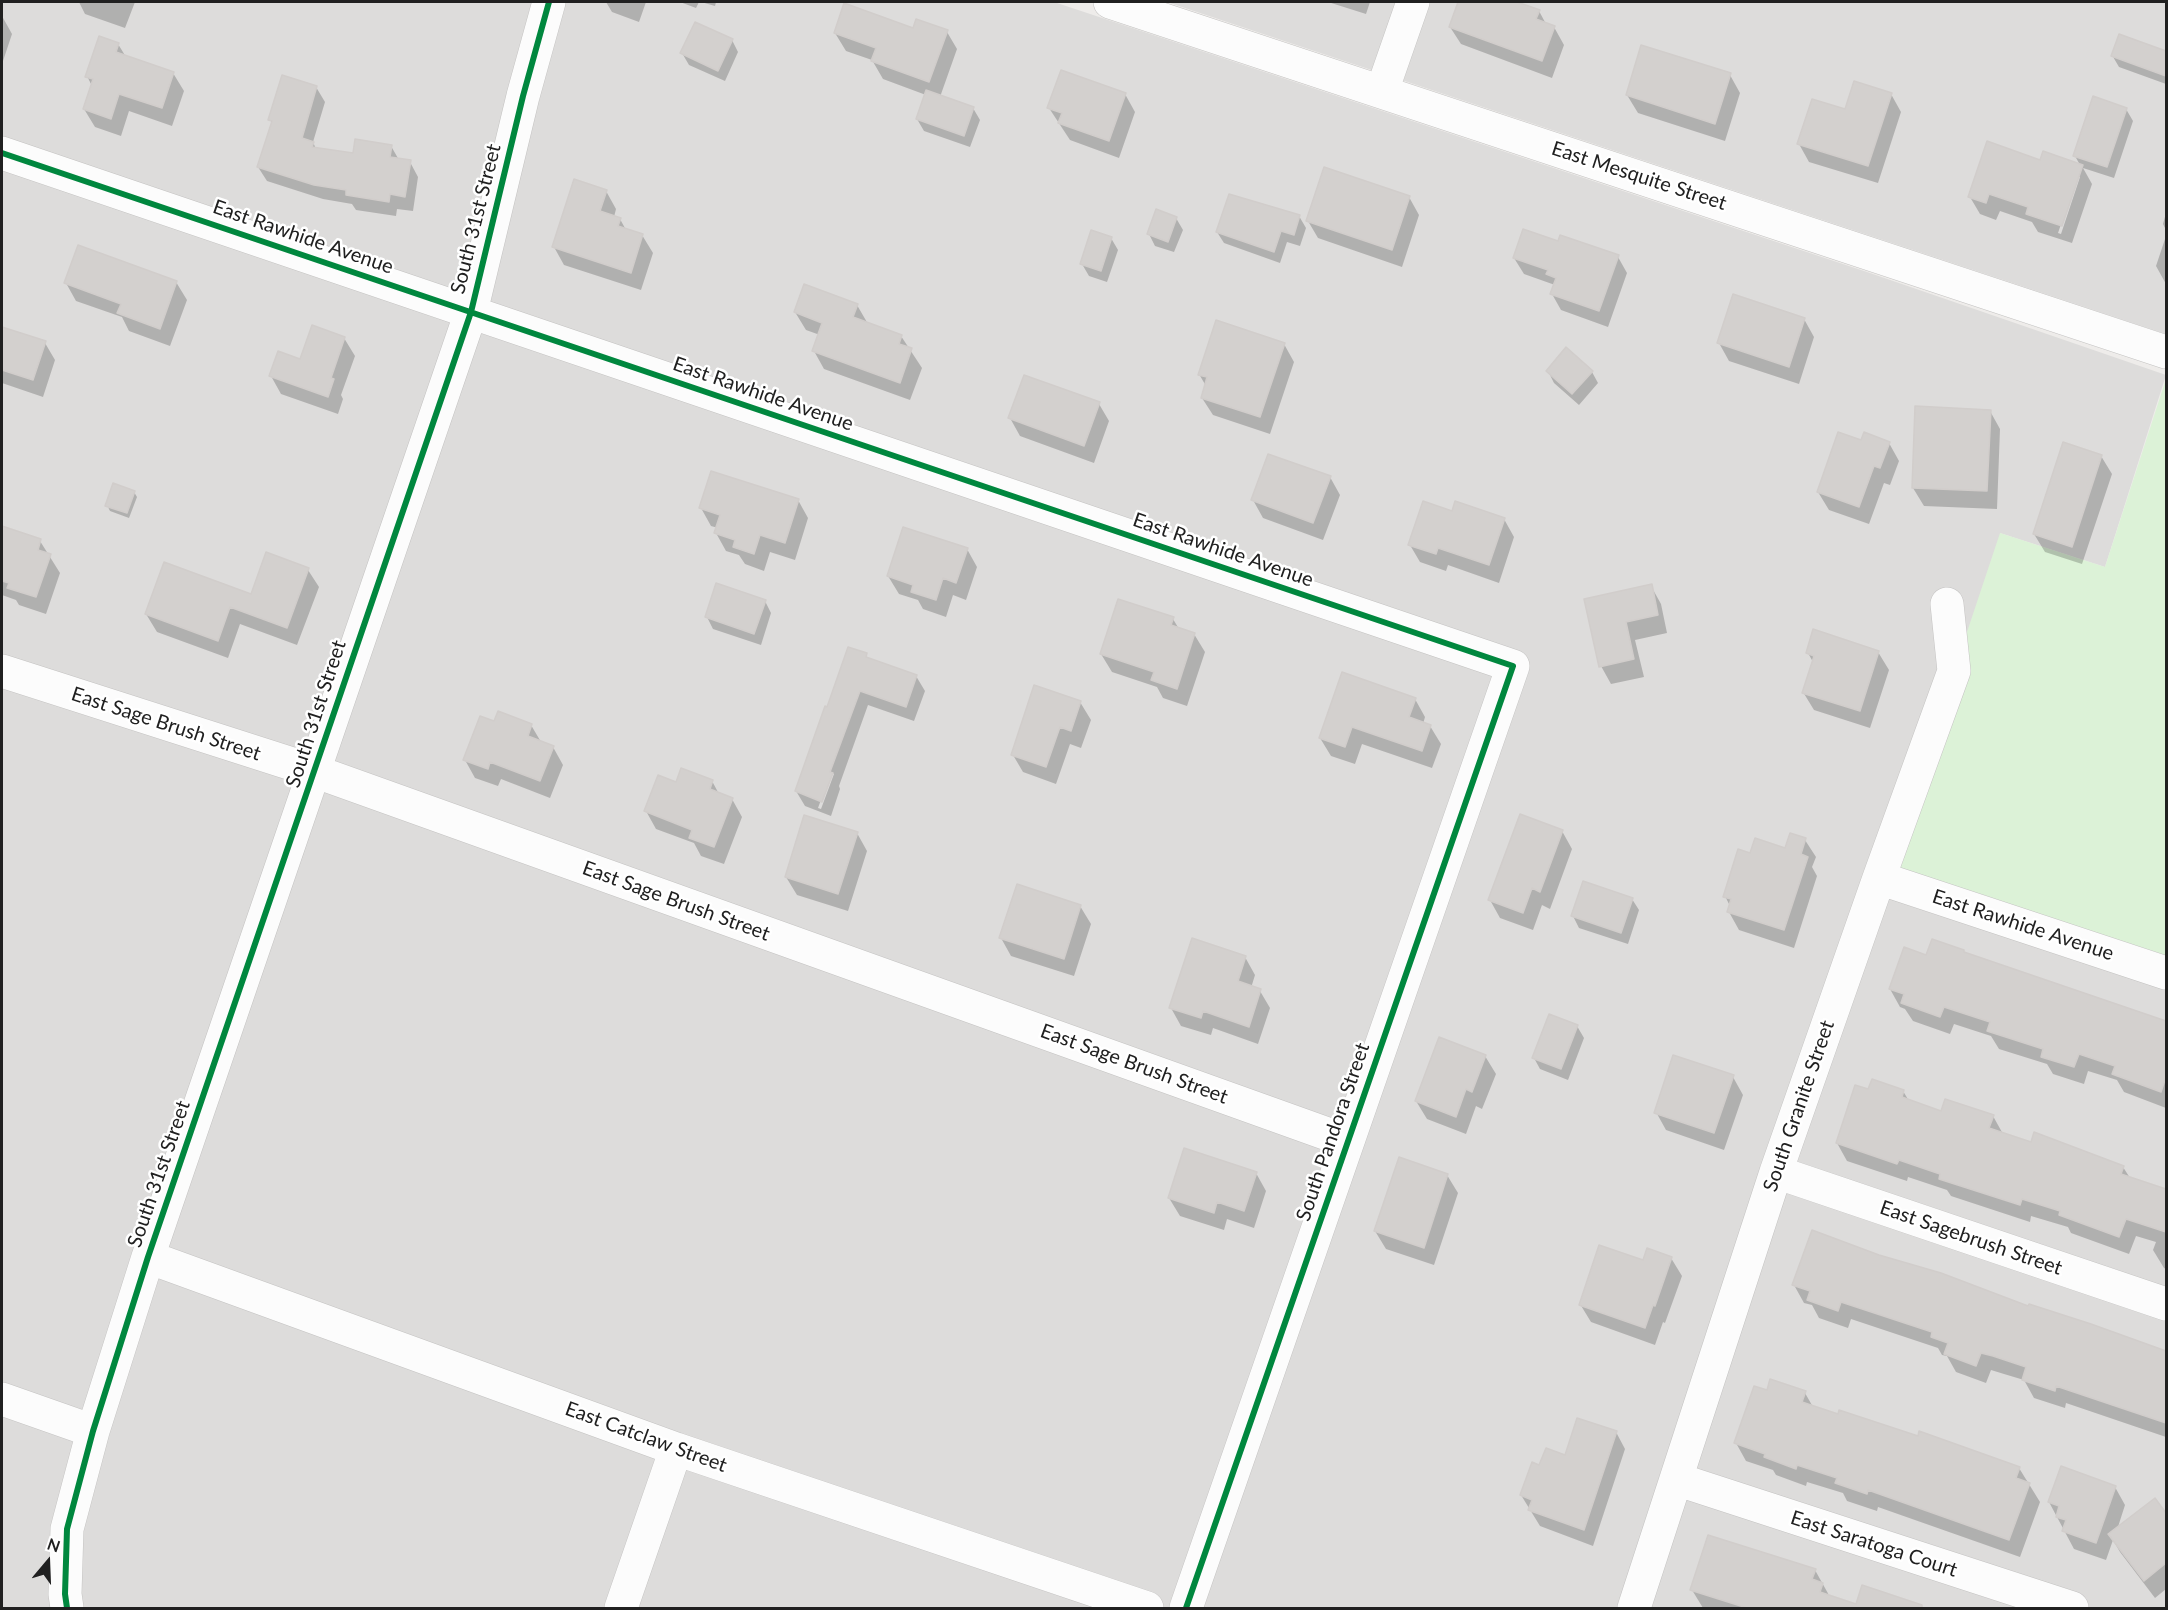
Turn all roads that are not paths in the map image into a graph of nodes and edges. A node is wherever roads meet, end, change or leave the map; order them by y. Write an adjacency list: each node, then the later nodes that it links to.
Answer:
1 (549, 2): 6 (street, South 31st Street)
2 (1110, 2): 4 (street, East Mesquite Street)
3 (1413, 2): 4 (street)
4 (1382, 91): 7 (street, East Mesquite Street)
5 (2, 153): 6 (street, East Rawhide Avenue)
6 (471, 312): 9 (street, East Rawhide Avenue); 11 (street, South 31st Street)
7 (2166, 352)
8 (1947, 604): 12 (street, South Granite Street)
9 (1513, 666): 14 (street, South Pandora Street)
10 (2, 671): 11 (street, East Sage Brush Street)
11 (314, 771): 14 (street, East Sage Brush Street); 16 (street, South 31st Street)
12 (1879, 878): 13 (street, East Rawhide Avenue); 15 (street, South Granite Street)
13 (2166, 973)
14 (1347, 1140): 25 (street, South Pandora Street)
15 (1776, 1172): 17 (street, East Sagebrush Street); 21 (street, South Granite Street)
16 (148, 1257): 19 (street, South 31st Street); 20 (street, East Catclaw Street)
17 (2166, 1304)
18 (2, 1399): 19 (street)
19 (93, 1431): 22 (street, South 31st Street)
20 (676, 1449): 23 (street); 24 (street, East Catclaw Street)
21 (1676, 1479): 26 (street, South Granite Street); 27 (street, East Saratoga Court)
22 (67, 1608)
23 (621, 1608)
24 (1147, 1608)
25 (1186, 1608)
26 (1634, 1608)
27 (2072, 1608)

